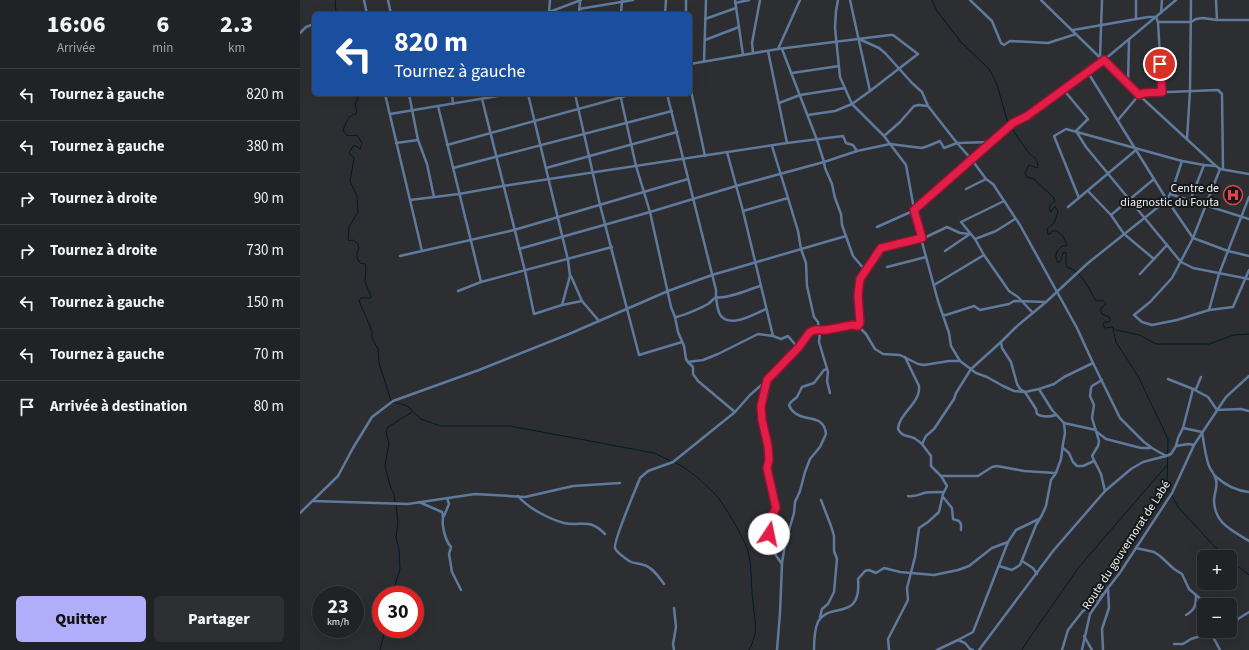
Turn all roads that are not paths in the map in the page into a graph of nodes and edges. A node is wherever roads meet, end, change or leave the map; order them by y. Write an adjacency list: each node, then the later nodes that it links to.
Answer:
1 (364, 0): 26 (street)
2 (388, 0): 27 (street)
3 (550, 0): 28 (street)
4 (581, 0): 25 (street); 28 (street)
5 (633, 0): 22 (street)
6 (666, 0): 31 (street)
7 (686, 0): 32 (street)
8 (706, 0): 35 (street)
9 (749, 0): 23 (street)
10 (760, 0): 54 (street)
11 (800, 0): 51 (street)
12 (838, 0): 50 (street)
13 (850, 0): 48 (street)
14 (970, 0): 46 (street)
15 (1041, 0): 44 (street)
16 (1102, 0): 42 (street)
17 (1136, 0): 36 (street)
18 (1162, 0): 33 (street)
19 (1176, 0): 33 (street)
20 (1191, 0): 40 (street)
21 (1216, 0): 37 (street)
22 (622, 1): 25 (street); 30 (street)
23 (735, 2): 24 (street)
24 (736, 8): 35 (street); 43 (street)
25 (580, 9): 29 (street)
26 (367, 12)
27 (391, 12)
28 (549, 12)
29 (579, 12)
30 (621, 12)
31 (665, 12)
32 (686, 12)
33 (1161, 14): 34 (street)
34 (1156, 17): 36 (street); 39 (street); 47 (street)
35 (705, 19): 49 (street)
36 (1136, 19): 42 (street)
37 (1217, 20): 38 (street); 40 (street)
38 (1249, 20)
39 (1158, 22): 40 (street); 69 (street)
40 (1191, 22): 68 (street)
41 (312, 25): 45 (street)
42 (1102, 25): 44 (street); 56 (street)
43 (739, 27): 49 (street); 55 (street)
44 (1073, 30): 46 (street)
45 (300, 33)
46 (1076, 34): 56 (street)
47 (1129, 38): 57 (street); 64 (street)
48 (859, 39): 50 (street); 61 (street); 61 (street); 67 (street)
49 (705, 40): 58 (street)
50 (836, 42): 52 (street); 60 (street)
51 (778, 49): 52 (street); 53 (street)
52 (782, 49): 63 (street)
53 (768, 51): 54 (street); 82 (street)
54 (753, 53): 55 (street)
55 (743, 55): 58 (street)
56 (1100, 57): 57 (street)
57 (1104, 60): 62 (street); 64 (street)
58 (704, 61): 59 (street)
59 (692, 64)
60 (839, 66): 63 (street); 65 (street)
61 (900, 68): 67 (street); 86 (street)
62 (1087, 71): 66 (street); 92 (street)
63 (792, 73): 70 (street)
64 (1128, 84): 71 (street)
65 (845, 88): 70 (street); 84 (street)
66 (1063, 89): 95 (street); 103 (street)
67 (870, 91): 84 (street)
68 (1190, 91): 69 (street); 102 (street); 127 (street)
69 (1162, 92): 71 (street)
70 (800, 95): 82 (street); 91 (street)
71 (1139, 95): 92 (street); 102 (street)
72 (386, 96): 90 (street)
73 (409, 96): 89 (street)
74 (452, 96): 83 (street)
75 (488, 96): 81 (street)
76 (528, 96): 93 (street)
77 (575, 96): 87 (street)
78 (620, 96): 87 (street); 94 (street)
79 (668, 96): 88 (street)
80 (692, 96): 116 (street)
81 (482, 99): 83 (street); 97 (street)
82 (779, 103): 105 (street)
83 (453, 104): 85 (street)
84 (852, 104): 91 (street); 99 (street)
85 (438, 106): 89 (street); 109 (street)
86 (928, 106): 99 (street); 106 (street)
87 (578, 109): 93 (street); 98 (street)
88 (672, 110): 94 (street); 96 (street)
89 (413, 111): 90 (street); 100 (street)
90 (390, 114): 104 (street)
91 (808, 115): 101 (street)
92 (1118, 120): 112 (street)
93 (534, 121): 97 (street); 110 (street)
94 (626, 123): 98 (street); 107 (street)
95 (1076, 131): 112 (street); 129 (street); 146 (street)
96 (677, 132): 107 (street); 118 (street)
97 (491, 133): 109 (street); 117 (street)
98 (584, 134): 110 (street); 115 (street)
99 (884, 136): 108 (street)
100 (418, 140): 104 (street); 143 (street)
101 (818, 140): 105 (street); 113 (street); 121 (street)
102 (1187, 140): 124 (street)
103 (992, 142): 106 (street); 119 (street)
104 (396, 143): 149 (street)
105 (788, 143): 111 (street)
106 (957, 143): 108 (street); 119 (street)
107 (631, 144): 115 (street); 123 (street)
108 (890, 144): 113 (street); 156 (street)
109 (447, 145): 125 (street)
110 (540, 145): 117 (street); 126 (street)
111 (772, 146): 114 (street); 130 (street)
112 (1136, 149): 120 (street); 129 (street); 135 (street)
113 (857, 150): 121 (street)
114 (727, 152): 116 (street); 137 (street)
115 (589, 156): 126 (street); 128 (street)
116 (704, 156): 118 (street)
117 (496, 157): 125 (street); 136 (street)
118 (683, 159): 123 (street); 133 (street)
119 (972, 160): 134 (street); 156 (street)
120 (1182, 161): 122 (street); 142 (street)
121 (824, 162): 130 (street); 171 (street)
122 (1204, 165): 124 (street); 152 (street)
123 (636, 166): 128 (street); 140 (street)
124 (1216, 166): 127 (street)
125 (453, 168): 141 (street)
126 (546, 168): 132 (street)
127 (1221, 169): 131 (street); 154 (street)
128 (593, 172): 132 (street); 153 (street)
129 (1108, 173): 139 (street); 148 (street)
130 (781, 174): 137 (street); 145 (street)
131 (1249, 174)
132 (549, 179): 136 (street); 160 (street)
133 (688, 179): 140 (street); 147 (street)
134 (986, 179): 138 (street); 151 (street)
135 (1154, 179): 148 (street); 150 (street)
136 (503, 186): 141 (street); 167 (street)
137 (736, 186): 147 (street); 157 (street)
138 (966, 189)
139 (1088, 191): 146 (street); 159 (street)
140 (644, 192): 153 (street); 158 (street)
141 (459, 194): 143 (street); 175 (street)
142 (1170, 194): 150 (street); 152 (street)
143 (434, 197): 149 (street)
144 (1249, 197): 162 (street)
145 (788, 198): 157 (street); 179 (street)
146 (1079, 198): 155 (street)
147 (693, 199): 158 (street); 197 (street)
148 (1130, 199): 159 (street); 161 (street)
149 (410, 200): 180 (street)
150 (1167, 200): 161 (street); 173 (street)
151 (1004, 201): 163 (street); 168 (street)
152 (1190, 201): 154 (street)
153 (600, 205): 160 (street); 165 (street)
154 (1206, 206): 162 (street); 173 (street)
155 (1068, 207)
156 (914, 210): 166 (street); 172 (street)
157 (743, 211): 190 (street)
158 (650, 212): 165 (street); 204 (street)
159 (1111, 215): 169 (street)
160 (558, 217): 167 (street); 170 (street)
161 (1145, 217): 169 (street); 176 (street)
162 (1242, 217): 164 (street); 182 (street)
163 (1015, 219): 174 (street); 205 (street)
164 (1249, 219)
165 (606, 224): 170 (street); 177 (street)
166 (877, 227)
167 (514, 230): 175 (street); 178 (street)
168 (970, 234): 172 (street); 174 (street); 181 (street)
169 (1124, 234): 187 (street); 205 (street)
170 (562, 236): 178 (street); 188 (street)
171 (846, 236): 179 (street); 193 (street)
172 (922, 238): 186 (street); 193 (street)
173 (1193, 238): 182 (street); 189 (street)
174 (975, 239): 183 (street)
175 (470, 240): 180 (street); 200 (street)
176 (1168, 245): 187 (street); 189 (street)
177 (612, 247): 188 (street); 212 (street)
178 (519, 249): 192 (street)
179 (801, 249): 190 (street); 219 (street)
180 (422, 251): 184 (street)
181 (945, 251)
182 (1228, 251): 185 (street); 196 (street)
183 (984, 255): 201 (street); 207 (street)
184 (400, 256)
185 (1249, 256)
186 (926, 257): 191 (street); 201 (street)
187 (1154, 259): 195 (street)
188 (568, 260): 192 (street); 198 (street)
189 (1181, 262): 196 (street); 213 (street)
190 (755, 263): 197 (street); 202 (street)
191 (887, 267)
192 (525, 270): 200 (street); 210 (street)
193 (864, 270): 218 (street)
194 (1249, 270): 199 (street)
195 (1140, 274)
196 (1219, 274): 199 (street); 213 (street)
197 (712, 275): 204 (street); 206 (street)
198 (570, 276): 208 (street); 210 (street)
199 (1247, 279): 213 (street)
200 (481, 282): 203 (street)
201 (934, 284): 215 (street)
202 (760, 286): 206 (street); 211 (street)
203 (458, 291)
204 (668, 291): 212 (street); 216 (street)
205 (1056, 292): 209 (street); 227 (street)
206 (716, 297): 211 (street); 216 (street)
207 (1022, 301): 209 (street); 214 (street); 215 (street)
208 (582, 302): 210 (street); 217 (street)
209 (1046, 302): 214 (street)
210 (562, 305)
211 (766, 309): 220 (street)
212 (626, 310): 217 (street); 221 (street)
213 (1209, 310)
214 (1033, 313): 222 (street)
215 (943, 315): 225 (street)
216 (675, 316): 221 (street)
217 (599, 321): 266 (street)
218 (858, 326): 219 (street); 224 (street)
219 (820, 330): 223 (street); 228 (street)
220 (773, 336): 223 (street); 226 (street)
221 (682, 342): 226 (street)
222 (1001, 342): 229 (street); 237 (street)
223 (798, 348): 233 (street)
224 (905, 356): 225 (street); 247 (street)
225 (960, 361): 229 (street)
226 (688, 362): 240 (street)
227 (1093, 362): 234 (street); 235 (street)
228 (827, 369): 238 (street); 277 (street)
229 (971, 369): 237 (street); 247 (street)
230 (1249, 376): 239 (street, Route du gouvernorat de Labé)
231 (1201, 377): 236 (street)
232 (1168, 379): 236 (street)
233 (767, 380): 240 (street); 277 (street)
234 (1102, 380): 245 (street); 251 (street)
235 (1039, 389): 237 (street); 242 (street)
236 (1193, 389): 239 (street); 244 (street)
237 (1025, 392): 242 (street)
238 (830, 393)
239 (1217, 410): 241 (street); 246 (street, Route du gouvernorat de Labé)
240 (735, 412): 281 (street)
241 (1249, 412)
242 (1056, 415): 243 (street)
243 (1064, 423): 245 (street); 250 (street)
244 (1183, 428): 246 (street); 249 (street)
245 (1096, 431): 251 (street); 253 (street)
246 (1202, 432): 248 (street, Route du gouvernorat de Labé); 256 (street)
247 (922, 444): 255 (street)
248 (1194, 445): 249 (street); 275 (street, Route du gouvernorat de Labé)
249 (1176, 446): 252 (street)
250 (1062, 448): 253 (street); 254 (street)
251 (1152, 448): 252 (street)
252 (1166, 456): 258 (street)
253 (1094, 461): 258 (street)
254 (1056, 473): 255 (street); 270 (street)
255 (941, 476): 259 (street)
256 (1215, 476): 260 (street); 273 (street)
257 (620, 483): 261 (street)
258 (1105, 491): 280 (street)
259 (944, 492): 262 (street); 263 (street)
260 (1249, 492)
261 (517, 496): 264 (street); 272 (street)
262 (908, 496)
263 (942, 497): 271 (street); 279 (street)
264 (447, 498): 267 (street); 269 (street)
265 (822, 500): 290 (street)
266 (313, 501): 267 (street); 268 (street)
267 (418, 502): 269 (street)
268 (300, 513)
269 (444, 516): 283 (street)
270 (1039, 519): 274 (street); 276 (street)
271 (961, 530)
272 (605, 534)
273 (1249, 541)
274 (1008, 542): 278 (street); 279 (street)
275 (1136, 548): 282 (street, Route du gouvernorat de Labé); 285 (street)
276 (1022, 561): 278 (street); 280 (street)
277 (782, 564): 299 (street)
278 (999, 566): 295 (street)
279 (912, 572): 290 (street); 301 (street)
280 (1036, 574): 304 (street)
281 (664, 584)
282 (1108, 588): 284 (street, Route du gouvernorat de Labé); 308 (street)
283 (461, 590)
284 (1105, 593): 292 (street, Route du gouvernorat de Labé); 305 (street)
285 (1196, 595): 286 (street); 289 (street)
286 (1200, 598)
287 (674, 608): 298 (street)
288 (1249, 612): 291 (street)
289 (1186, 615)
290 (820, 618): 300 (street)
291 (1237, 620)
292 (1084, 636): 306 (street, Route du gouvernorat de Labé); 307 (street)
293 (1197, 637): 296 (street)
294 (1213, 638): 297 (street)
295 (958, 640): 302 (street); 303 (street)
296 (1174, 644)
297 (1220, 649)
298 (674, 650)
299 (777, 650)
300 (814, 650)
301 (889, 650)
302 (937, 650)
303 (973, 650)
304 (979, 650)
305 (1062, 650)
306 (1082, 650)
307 (1092, 650)
308 (1103, 650)

